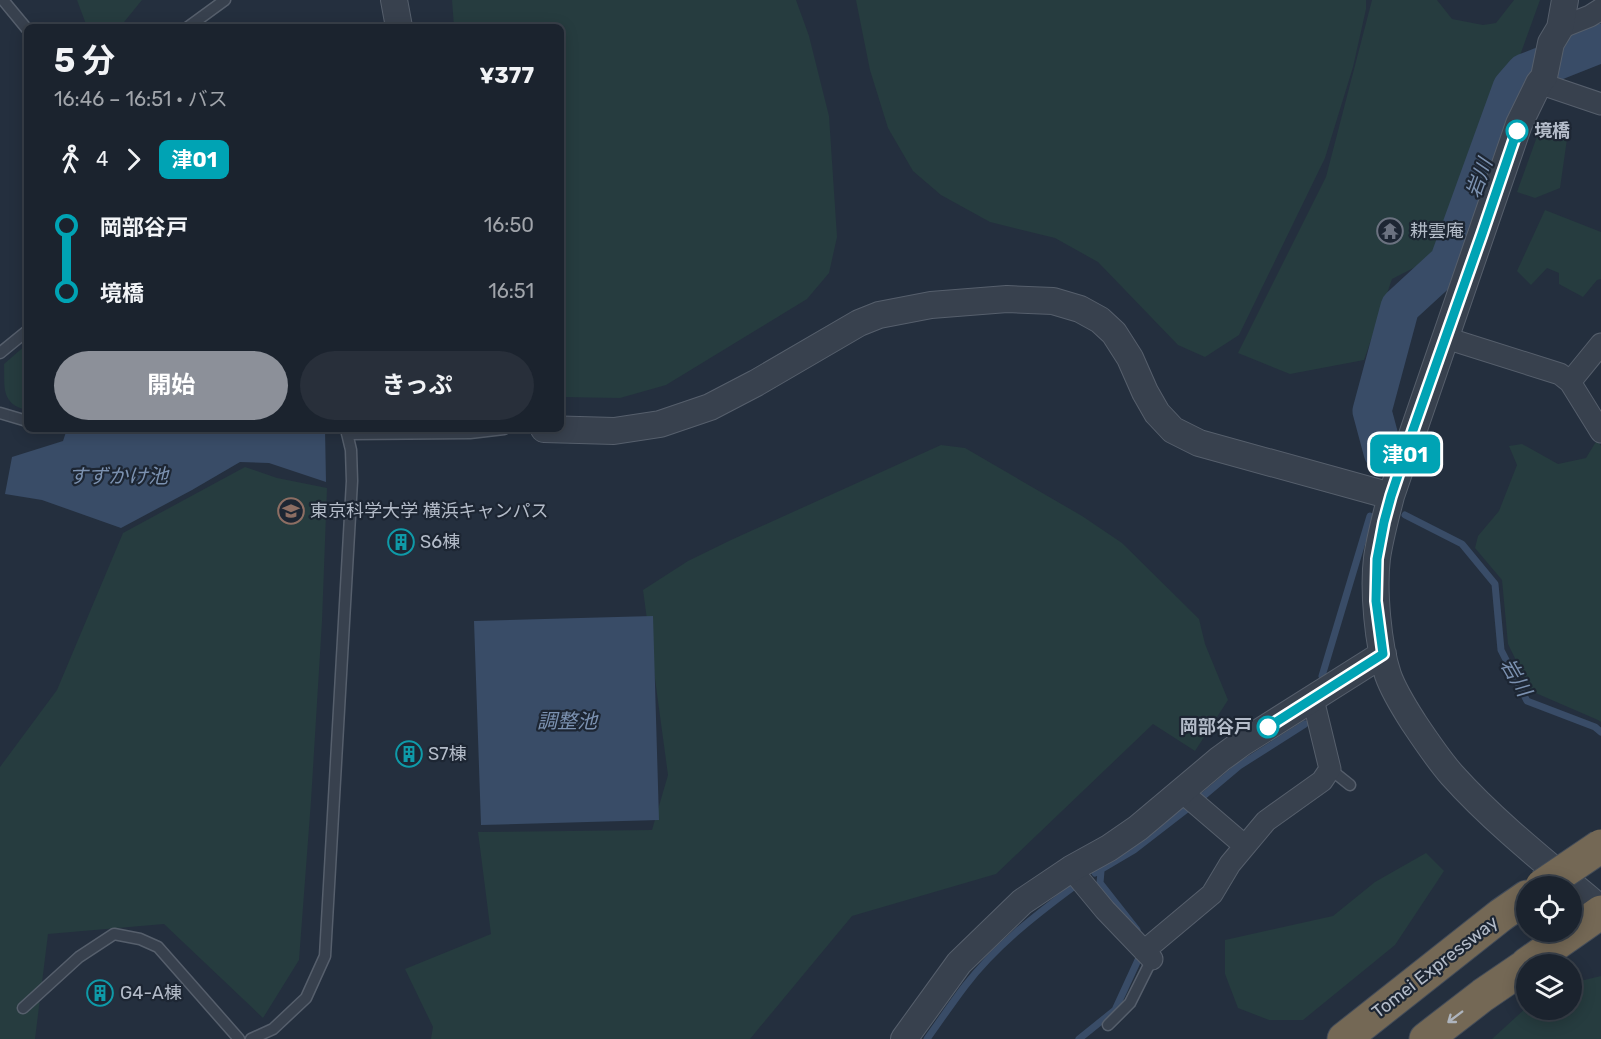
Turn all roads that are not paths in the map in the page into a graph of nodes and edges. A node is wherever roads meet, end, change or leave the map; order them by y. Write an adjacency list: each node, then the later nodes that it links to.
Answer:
1 (3, 0): 6 (lane)
2 (225, 0): 7 (lane)
3 (394, 0): 8 (street)
4 (1565, 0): 9 (street)
5 (1601, 9): 9 (street)
6 (24, 24)
7 (192, 24)
8 (398, 24)
9 (1555, 35): 10 (street)
10 (1541, 80): 11 (street); 13 (street)
11 (1601, 104)
12 (24, 333): 15 (lane)
13 (1446, 338): 16 (street); 24 (street)
14 (1601, 344): 16 (street)
15 (0, 353)
16 (1570, 382): 23 (street)
17 (0, 413): 18 (lane)
18 (24, 420)
19 (564, 430): 24 (street)
20 (346, 432): 42 (lane)
21 (452, 432): 22 (lane)
22 (478, 432)
23 (1601, 432)
24 (1391, 496): 25 (street)
25 (1383, 654): 26 (street); 35 (street)
26 (1313, 699): 27 (street); 29 (street)
27 (1330, 769): 28 (lane); 30 (street)
28 (1350, 785)
29 (1182, 792): 30 (street); 32 (street)
30 (1245, 846): 37 (street)
31 (1601, 846): 33 (highway, bridge)
32 (1071, 869): 37 (street); 43 (street)
33 (1557, 876)
34 (1514, 906): 44 (highway, Tomei Expressway)
35 (1601, 910): 36 (highway)
36 (1541, 954)
37 (1148, 955): 40 (lane)
38 (1516, 972): 45 (highway, one-way to 45)
39 (23, 1008): 41 (lane)
40 (1108, 1025)
41 (238, 1039)
42 (250, 1039)
43 (904, 1039)
44 (1344, 1039)
45 (1426, 1039)

